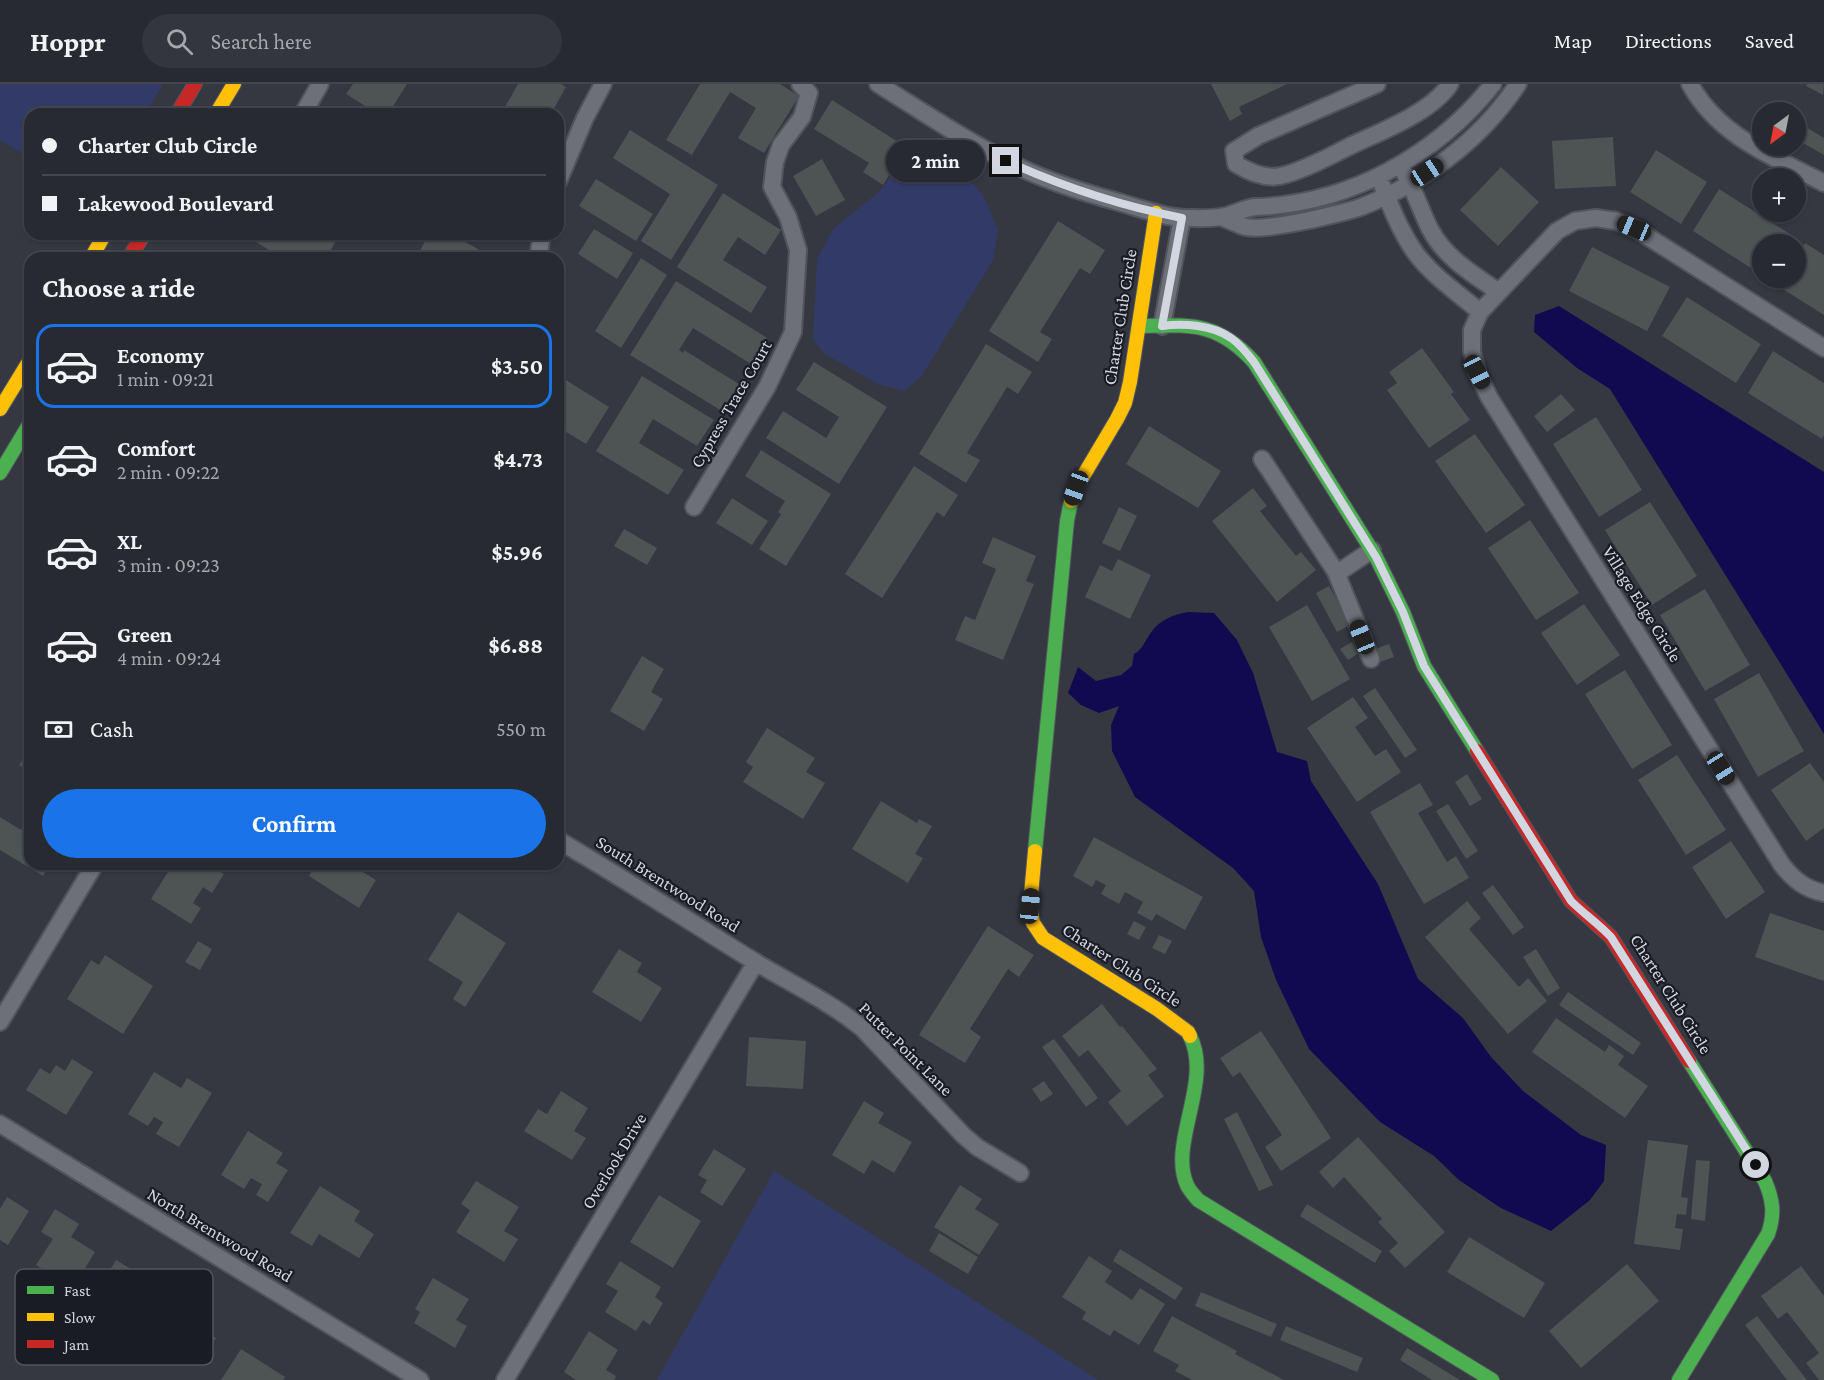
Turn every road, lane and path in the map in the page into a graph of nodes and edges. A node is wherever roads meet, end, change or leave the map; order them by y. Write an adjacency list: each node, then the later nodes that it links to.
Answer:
1 (195, 84): 12 (street)
2 (234, 84): 13 (street)
3 (320, 84): 14 (street)
4 (603, 84): 16 (street)
5 (800, 84): 36 (street, Cypress Trace Court)
6 (878, 84): 21 (street)
7 (1377, 84): 8 (street)
8 (1450, 84)
9 (1493, 84): 15 (street)
10 (1518, 84): 18 (street)
11 (1690, 84): 19 (street)
12 (181, 108)
13 (220, 108)
14 (306, 108)
15 (1401, 165): 17 (street); 18 (street)
16 (564, 168)
17 (1378, 176): 20 (street); 22 (street)
18 (1410, 183): 20 (street); 24 (street)
19 (1824, 183)
20 (1386, 196): 22 (street); 25 (street)
21 (1156, 213): 23 (street); 28 (street, Charter Club Circle)
22 (1221, 217): 23 (street)
23 (1182, 218): 29 (street)
24 (1454, 259): 25 (street); 26 (street)
25 (1438, 275): 27 (street)
26 (1499, 292): 27 (street, Village Edge Circle); 30 (street, Village Edge Circle)
27 (1480, 312): 42 (street, Village Edge Circle)
28 (1139, 326): 29 (street, Charter Club Circle); 49 (street, Charter Club Circle)
29 (1162, 326): 37 (street, Charter Club Circle)
30 (1824, 348)
31 (24, 370): 32 (street)
32 (0, 410)
33 (24, 433): 35 (street)
34 (1262, 459): 38 (street)
35 (0, 473)
36 (694, 507)
37 (1372, 550): 38 (street); 50 (street, Charter Club Circle)
38 (1336, 572): 39 (street)
39 (1371, 658)
40 (564, 844): 43 (street, South Brentwood Road)
41 (91, 870): 44 (street)
42 (1824, 893)
43 (756, 962): 46 (street, Putter Point Lane); 48 (street, Overlook Drive)
44 (0, 1022)
45 (0, 1124): 47 (street, North Brentwood Road)
46 (1020, 1173)
47 (420, 1380)
48 (505, 1380)
49 (1492, 1380)
50 (1679, 1380)

